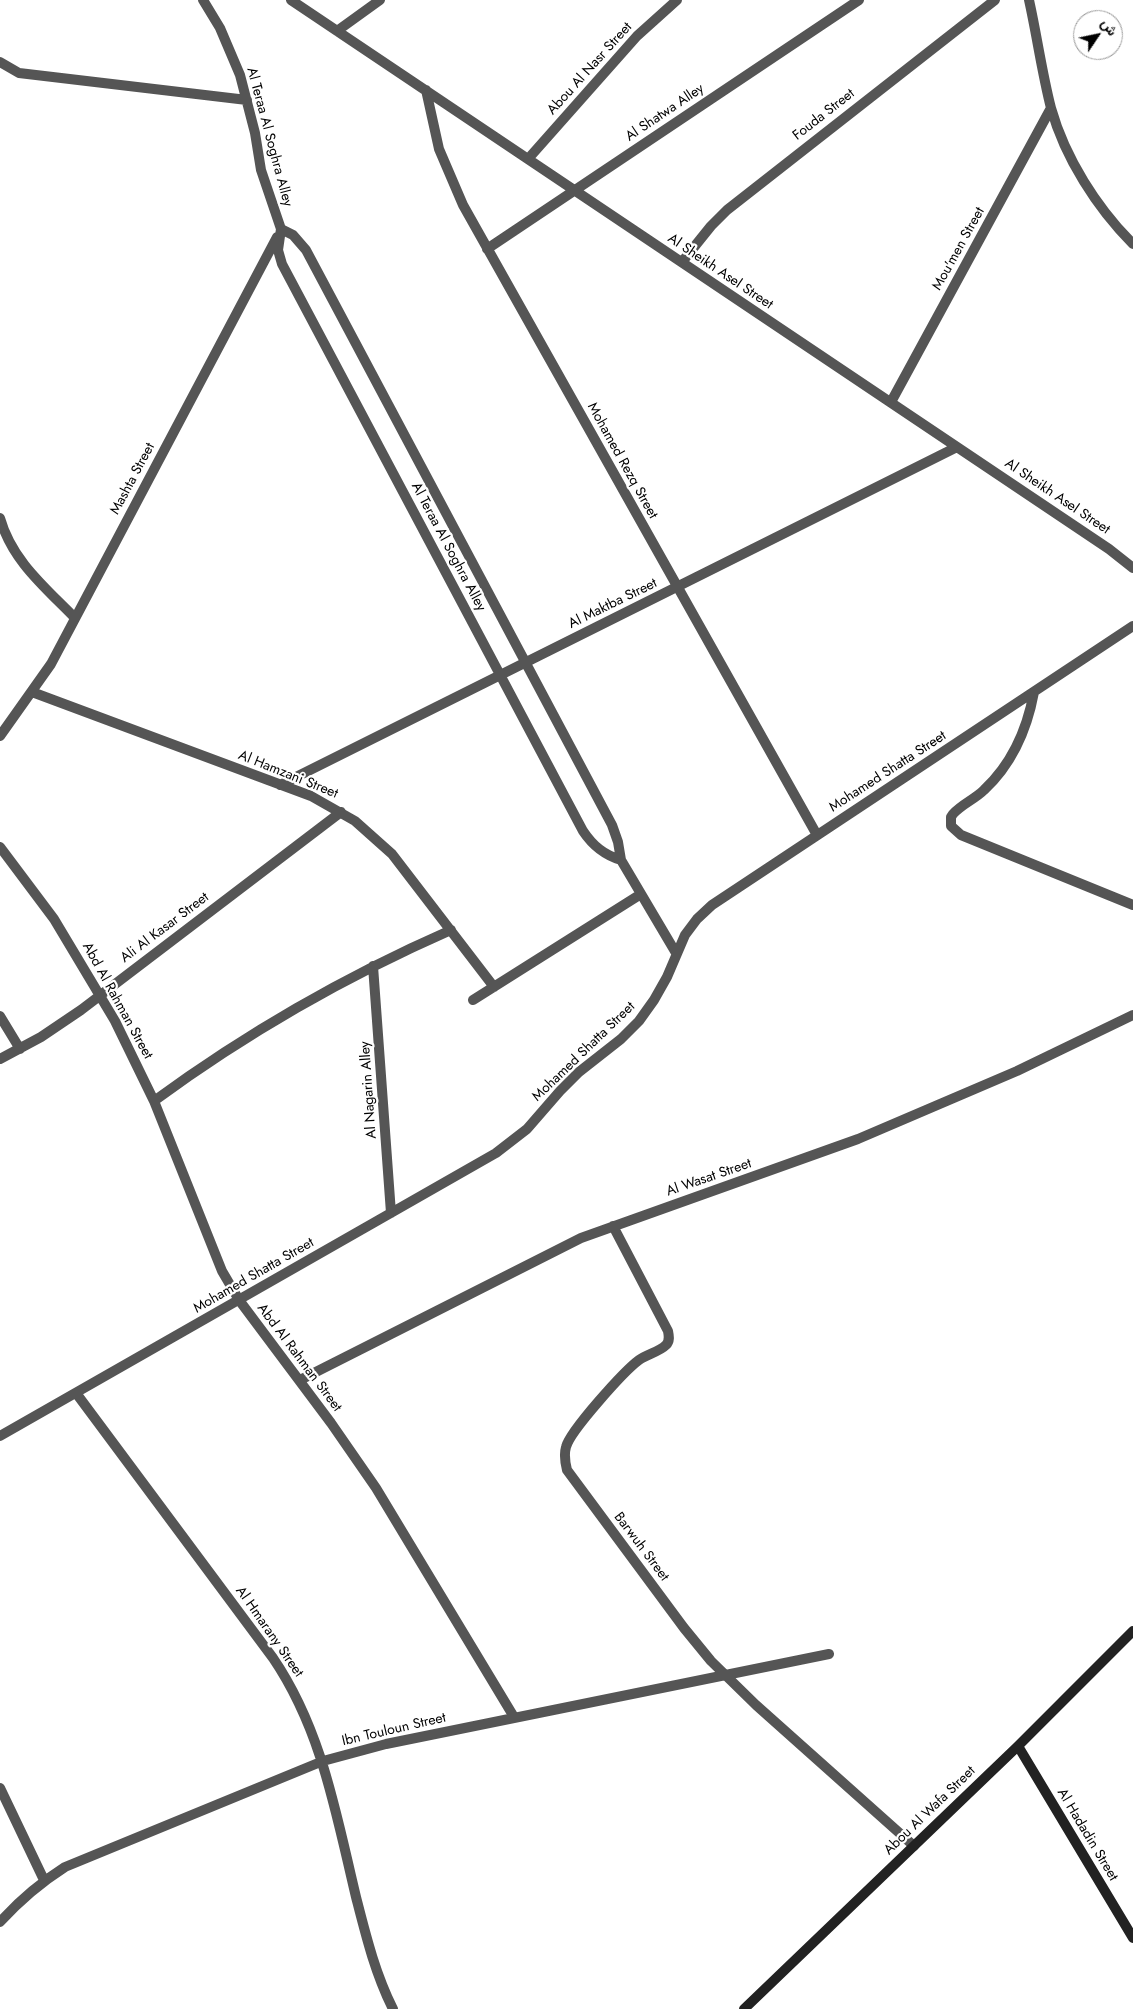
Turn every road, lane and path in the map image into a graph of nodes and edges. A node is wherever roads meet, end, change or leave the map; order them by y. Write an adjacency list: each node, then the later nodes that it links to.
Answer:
1 (203, 0): 11 (street, Al Teraa Al Soghra Alley)
2 (291, 0): 8 (street, Al Sheikh Asel Street)
3 (380, 0): 8 (street)
4 (677, 0): 13 (street, Abou Al Nasr Street)
5 (859, 0): 14 (street, Al Shatwa Alley)
6 (994, 0): 18 (street, Fouda Street)
7 (1030, 0): 12 (street)
8 (337, 31): 10 (street, Al Sheikh Asel Street)
9 (0, 62): 11 (street)
10 (426, 90): 13 (street, Al Sheikh Asel Street); 17 (street, Mohamed Rezq Street)
11 (247, 100): 15 (street, Al Teraa Al Soghra Alley)
12 (1051, 108): 16 (street); 19 (street, Mou'men Street)
13 (528, 159): 14 (street, Al Sheikh Asel Street)
14 (575, 190): 17 (street, Al Shatwa Alley); 18 (street, Al Sheikh Asel Street)
15 (281, 229): 24 (street, Mashta Street); 26 (street, Al Teraa Al Soghra Alley); 27 (street, Al Teraa Al Soghra Alley)
16 (1133, 244)
17 (487, 248): 23 (street, Mohamed Rezq Street)
18 (682, 262): 19 (street, Al Sheikh Asel Street)
19 (890, 402): 20 (street, Al Sheikh Asel Street)
20 (957, 447): 22 (street, Al Sheikh Asel Street); 23 (street, Al Maktba Street)
21 (0, 518): 24 (street)
22 (1133, 568)
23 (678, 587): 26 (street, Al Maktba Street); 33 (street, Mohamed Rezq Street)
24 (76, 618): 28 (street, Mashta Street)
25 (1133, 626): 29 (street, Mohamed Shatta Street)
26 (527, 662): 27 (street, Al Maktba Street); 35 (street, Al Teraa Al Soghra Alley)
27 (500, 676): 31 (street, Al Maktba Street); 35 (street, Al Teraa Al Soghra Alley)
28 (32, 692): 30 (street, Mashta Street); 31 (street, Al Hamzani Street)
29 (1034, 692): 33 (street, Mohamed Shatta Street); 37 (street)
30 (0, 736)
31 (280, 785): 32 (street, Al Hamzani Street)
32 (341, 812): 38 (street, Al Hamzani Street); 42 (street, Ali Al Kasar Street)
33 (817, 835): 39 (street, Mohamed Shatta Street)
34 (0, 847): 42 (street, Abd Al Rahman Street)
35 (621, 860): 36 (street, Al Teraa Al Soghra Alley)
36 (641, 894): 39 (street, Al Teraa Al Soghra Alley); 41 (street)
37 (1133, 905)
38 (451, 930): 40 (street); 41 (street, Al Hamzani Street)
39 (676, 953): 49 (street, Mohamed Shatta Street)
40 (373, 966): 48 (street); 49 (street, Al Nagarin Alley)
41 (494, 987): 43 (street)
42 (100, 995): 46 (street, Ali Al Kasar Street); 48 (street, Abd Al Rahman Street)
43 (473, 1000)
44 (1133, 1015): 50 (street, Al Wasat Street)
45 (0, 1016): 46 (street)
46 (20, 1049): 47 (street, Ali Al Kasar Street)
47 (0, 1059)
48 (154, 1101): 51 (street, Abd Al Rahman Street)
49 (392, 1212): 51 (street, Mohamed Shatta Street)
50 (613, 1226): 52 (street, Al Wasat Street); 57 (street, Barwuh Street)
51 (238, 1300): 52 (street, Abd Al Rahman Street); 53 (street, Mohamed Shatta Street)
52 (300, 1380): 58 (street, Abd Al Rahman Street)
53 (76, 1393): 54 (street, Mohamed Shatta Street); 60 (street, Al Hmarany Street)
54 (0, 1436)
55 (1133, 1631): 59 (street, Abou Al Wafa Street)
56 (829, 1654): 57 (street, Ibn Touloun Street)
57 (725, 1676): 58 (street, Ibn Touloun Street); 62 (street, Barwuh Street)
58 (514, 1717): 60 (street, Ibn Touloun Street)
59 (1018, 1746): 62 (street, Abou Al Wafa Street); 65 (street, Al Hadadin Street)
60 (323, 1761): 63 (street, Ibn Touloun Street); 66 (street, Al Hmarany Street)
61 (0, 1788): 63 (street)
62 (914, 1846): 67 (street, Abou Al Wafa Street)
63 (44, 1880): 64 (street, Ibn Touloun Street)
64 (0, 1922)
65 (1133, 1938)
66 (394, 2009)
67 (744, 2009)

